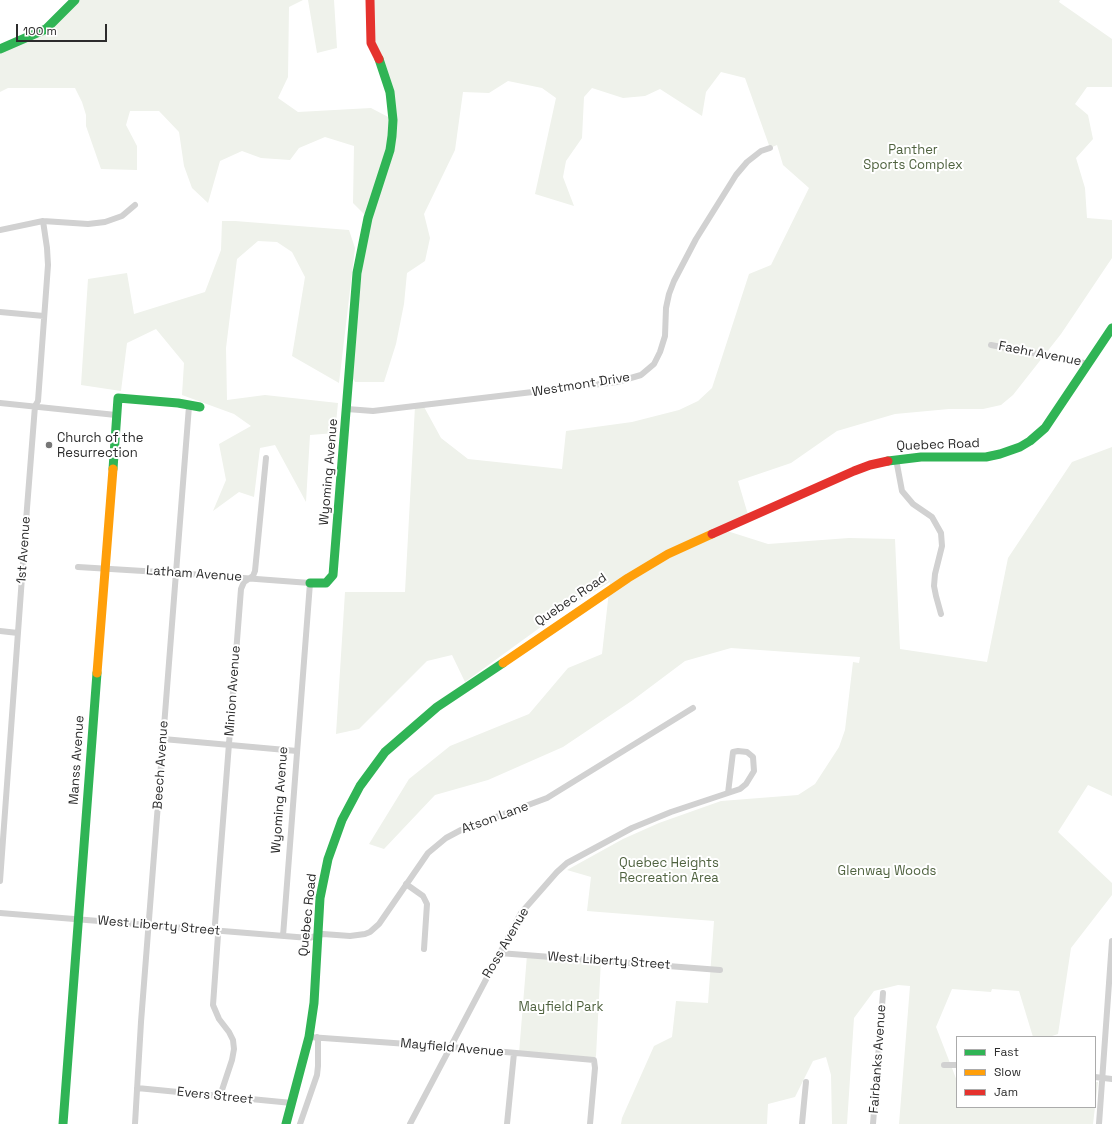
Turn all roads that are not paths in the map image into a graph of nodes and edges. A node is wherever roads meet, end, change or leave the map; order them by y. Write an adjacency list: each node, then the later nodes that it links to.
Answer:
1 (75, 0): 3 (street)
2 (370, 0): 17 (street, Wyoming Avenue)
3 (0, 49)
4 (770, 148): 17 (street, Westmont Drive)
5 (135, 205): 6 (street)
6 (43, 221): 7 (street); 9 (street, 1st Avenue)
7 (0, 230)
8 (0, 312): 9 (street)
9 (44, 316): 14 (street, 1st Avenue)
10 (1112, 328): 12 (street, Quebec Road)
11 (991, 345): 12 (street, Faehr Avenue)
12 (1089, 364): 20 (street, Quebec Road)
13 (0, 403): 14 (street)
14 (35, 406): 18 (street); 28 (street, 1st Avenue)
15 (189, 406): 16 (street); 18 (street, Manss Avenue); 23 (street, Beech Avenue)
16 (200, 407)
17 (347, 408): 25 (street, Wyoming Avenue)
18 (116, 415): 22 (street, Manss Avenue)
19 (266, 458): 24 (street, Minion Avenue)
20 (896, 459): 26 (street); 41 (street, Quebec Road)
21 (78, 567): 22 (street, Latham Avenue)
22 (104, 568): 23 (street, Latham Avenue); 37 (street, Manss Avenue)
23 (176, 572): 24 (street, Latham Avenue); 30 (street, Beech Avenue)
24 (250, 578): 25 (street, Latham Avenue); 31 (street, Minion Avenue)
25 (310, 583): 32 (street, Wyoming Avenue)
26 (942, 614)
27 (0, 631): 28 (street)
28 (18, 632): 34 (street, 1st Avenue)
29 (693, 708): 35 (street, Atson Lane)
30 (163, 739): 31 (street); 38 (street, Beech Avenue)
31 (229, 745): 32 (street); 39 (street, Minion Avenue)
32 (297, 751): 40 (street, Wyoming Avenue)
33 (728, 793): 33 (street, Ross Avenue); 44 (street, Ross Avenue)
34 (0, 881)
35 (406, 884): 41 (street, Atson Lane); 43 (street)
36 (0, 913): 37 (street, West Liberty Street)
37 (78, 919): 38 (street, West Liberty Street); 59 (street, Manss Avenue)
38 (149, 926): 39 (street, West Liberty Street); 56 (street, Beech Avenue)
39 (216, 931): 40 (street, West Liberty Street); 57 (street, Minion Avenue)
40 (283, 936): 41 (street, West Liberty Street)
41 (317, 936): 47 (street, Quebec Road)
42 (1112, 941): 53 (street)
43 (424, 949)
44 (499, 953): 45 (street, West Liberty Street); 48 (street, Ross Avenue)
45 (720, 970)
46 (883, 993): 67 (street, Fairbanks Avenue)
47 (313, 1037): 48 (street, Mayfield Avenue); 58 (street, Quebec Road); 62 (street, Quebec Road)
48 (450, 1047): 49 (street, Mayfield Avenue); 63 (street, Ross Avenue)
49 (514, 1053): 64 (street); 65 (street, Mayfield Avenue)
50 (944, 1065): 51 (street)
51 (956, 1065)
52 (1096, 1077): 53 (street)
53 (1103, 1078): 54 (street); 68 (street)
54 (1112, 1079)
55 (806, 1082): 66 (street)
56 (137, 1088): 57 (street, Evers Street); 60 (street, Beech Avenue)
57 (220, 1096): 58 (street, Evers Street)
58 (292, 1103): 61 (street, Quebec Road)
59 (63, 1124)
60 (135, 1124)
61 (286, 1124)
62 (300, 1124)
63 (410, 1124)
64 (507, 1124)
65 (590, 1124)
66 (802, 1124)
67 (873, 1124)
68 (1099, 1124)

